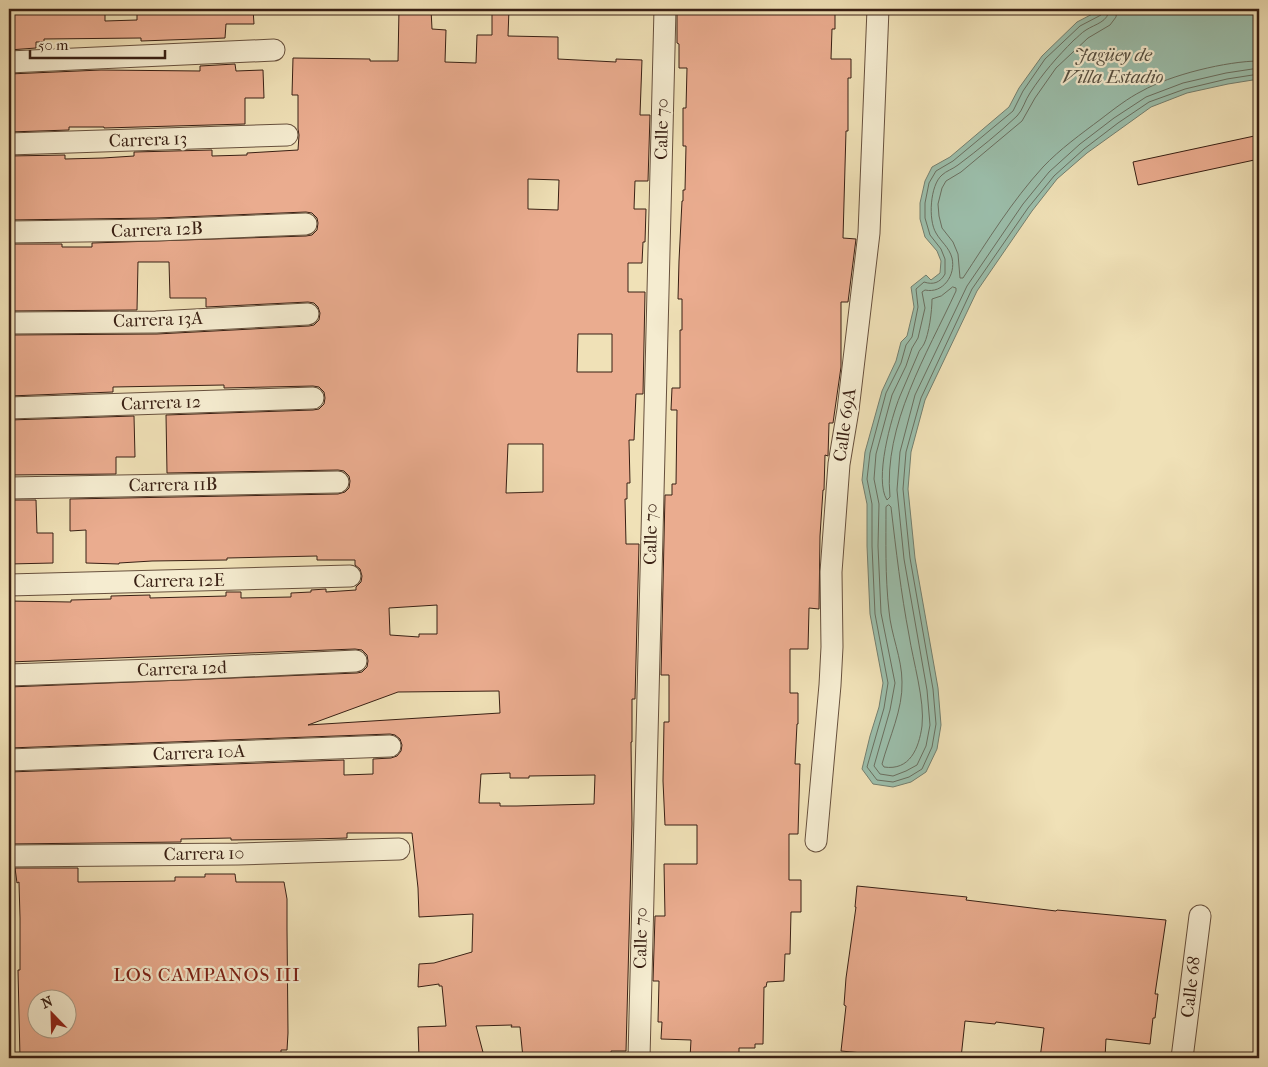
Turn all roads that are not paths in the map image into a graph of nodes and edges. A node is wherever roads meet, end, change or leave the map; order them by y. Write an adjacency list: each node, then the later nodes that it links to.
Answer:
1 (664, 9): 25 (street, Calle 70)
2 (878, 9): 21 (street, Calle 69A)
3 (274, 50): 4 (street)
4 (9, 62)
5 (287, 135): 6 (street, Carrera 13)
6 (9, 144)
7 (306, 224): 8 (street, Carrera 12B)
8 (9, 232)
9 (308, 314): 10 (street, Carrera 13A)
10 (9, 323)
11 (313, 398): 12 (street, Carrera 12)
12 (9, 408)
13 (338, 482): 14 (street, Carrera 11B)
14 (9, 488)
15 (350, 576): 16 (street, Carrera 12E)
16 (9, 585)
17 (356, 661): 18 (street, Carrera 12d)
18 (9, 675)
19 (390, 746): 20 (street, Carrera 10A)
20 (9, 760)
21 (816, 841)
22 (399, 849): 23 (street, Carrera 10)
23 (9, 856)
24 (1200, 916): 26 (street, Calle 68)
25 (638, 1058)
26 (1182, 1058)

